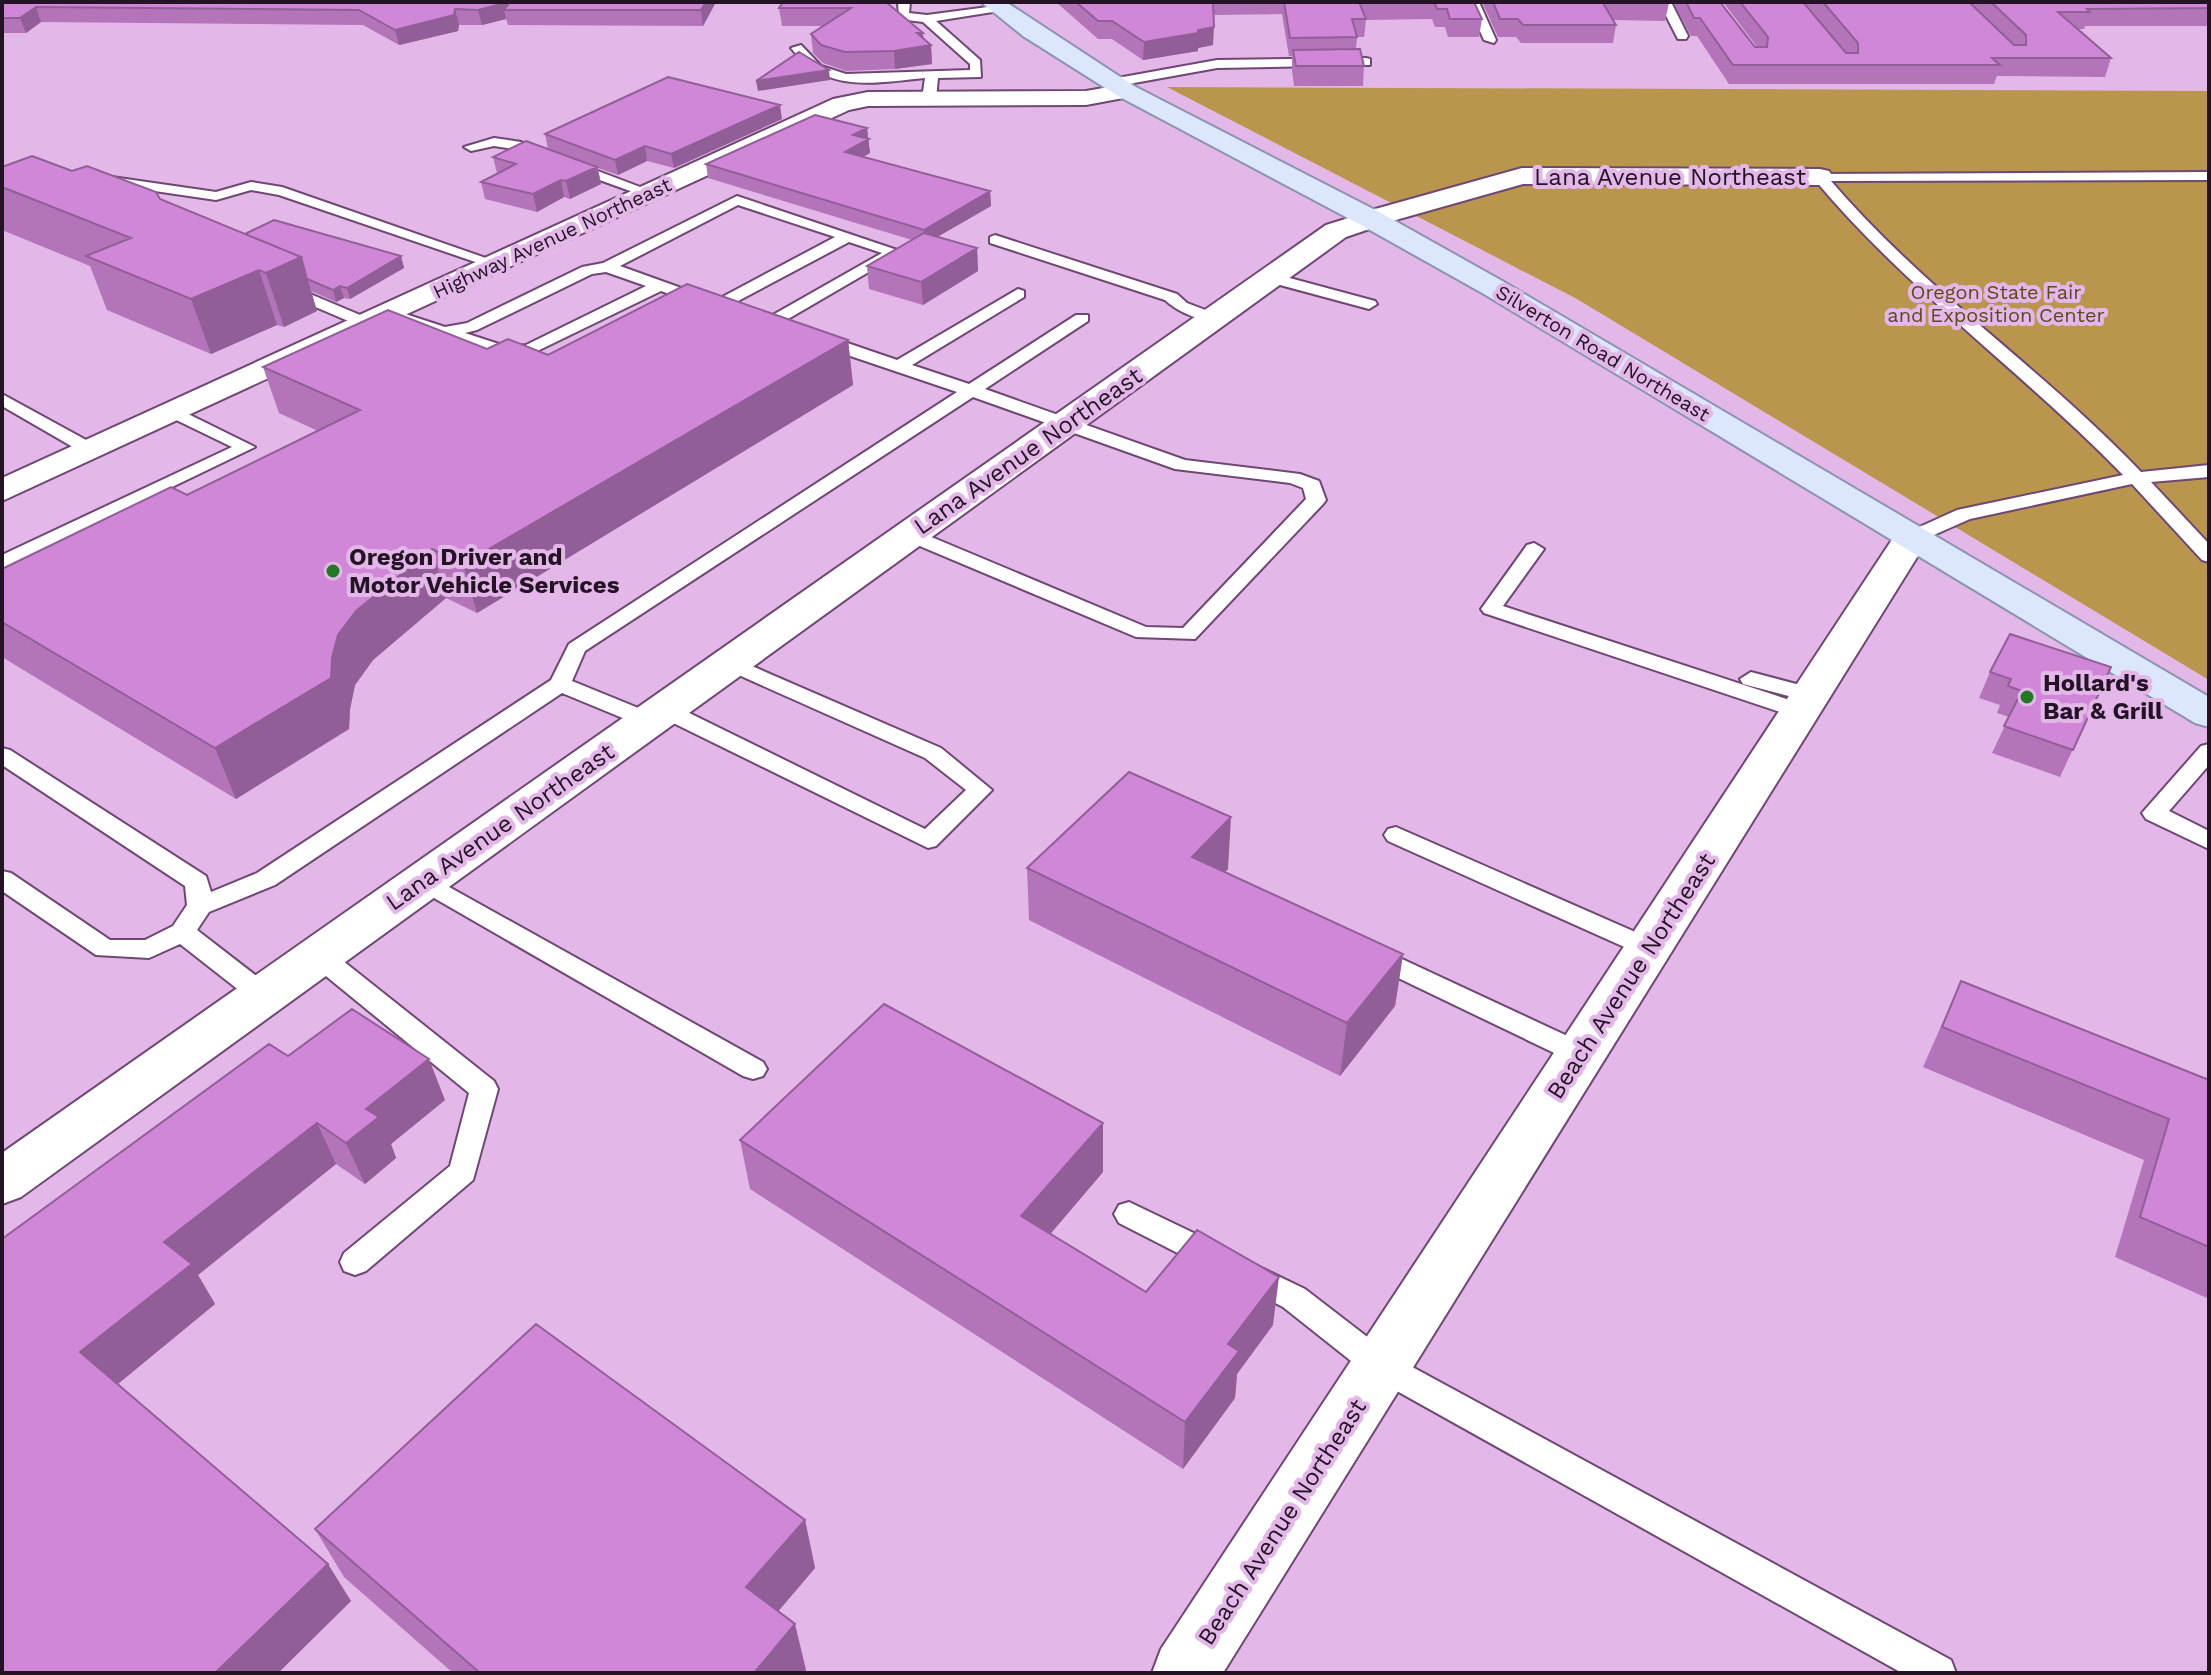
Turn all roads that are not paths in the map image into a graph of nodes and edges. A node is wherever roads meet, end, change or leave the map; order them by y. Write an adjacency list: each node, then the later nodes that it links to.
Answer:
1 (904, 2): 5 (lane)
2 (1473, 2): 7 (lane)
3 (1665, 2): 6 (lane)
4 (995, 4): 5 (lane); 11 (main road, Silverton Road Northeast)
5 (927, 19): 10 (lane)
6 (1682, 36)
7 (1490, 40)
8 (797, 48): 10 (lane)
9 (1366, 62): 11 (lane)
10 (931, 87): 11 (street, Highway Avenue Northeast); 16 (street, Highway Avenue Northeast)
11 (1119, 87): 17 (main road, Silverton Road Northeast)
12 (471, 147): 16 (lane)
13 (2209, 176): 15 (lane, Lana Avenue Northeast)
14 (83, 177): 20 (lane)
15 (1820, 177): 17 (street, Lana Avenue Northeast); 40 (lane)
16 (649, 193): 20 (street, Highway Avenue Northeast)
17 (1371, 219): 22 (street, Lana Avenue Northeast); 43 (main road, Silverton Road Northeast)
18 (848, 236): 21 (lane); 27 (lane); 31 (lane)
19 (995, 240): 28 (lane)
20 (495, 264): 29 (street, Highway Avenue Northeast)
21 (607, 267): 24 (lane); 32 (lane)
22 (1271, 278): 26 (lane); 28 (street, Lana Avenue Northeast)
23 (268, 281): 29 (lane)
24 (659, 286): 27 (lane); 32 (lane)
25 (1018, 294): 33 (lane)
26 (1369, 304)
27 (717, 306): 31 (lane)
28 (1216, 317): 37 (street, Lana Avenue Northeast)
29 (377, 318): 32 (lane); 36 (street, Highway Avenue Northeast)
30 (1082, 318): 34 (lane)
31 (757, 319): 33 (lane)
32 (447, 331)
33 (899, 366): 34 (lane)
34 (972, 391): 37 (lane); 49 (lane)
35 (2, 399): 38 (lane)
36 (174, 412): 38 (street, Highway Avenue Northeast); 46 (lane)
37 (1068, 423): 42 (street, Lana Avenue Northeast); 42 (lane)
38 (91, 450): 41 (street, Highway Avenue Northeast)
39 (2209, 471): 40 (lane)
40 (2135, 478): 43 (lane); 45 (lane)
41 (6, 485)
42 (910, 535): 48 (street, Lana Avenue Northeast)
43 (1911, 538): 50 (street, Beach Avenue Northeast); 51 (main road, Silverton Road Northeast)
44 (1534, 549): 50 (lane)
45 (2209, 556)
46 (2, 563)
47 (1643, 641): 50 (lane)
48 (731, 663): 52 (street, Lana Avenue Northeast); 52 (lane)
49 (560, 684): 52 (lane); 59 (lane)
50 (1805, 703): 62 (street, Beach Avenue Northeast)
51 (2209, 714)
52 (657, 715): 58 (street, Lana Avenue Northeast)
53 (2209, 751): 56 (lane)
54 (2, 755): 59 (lane)
55 (1396, 835): 62 (lane)
56 (2209, 841)
57 (2, 879): 60 (lane)
58 (424, 881): 63 (street, Lana Avenue Northeast); 66 (lane)
59 (200, 906): 60 (lane)
60 (182, 932): 64 (lane)
61 (1354, 946): 65 (lane)
62 (1649, 948): 65 (street, Beach Avenue Northeast)
63 (319, 956): 64 (street, Lana Avenue Northeast); 69 (lane)
64 (263, 995): 67 (street, Lana Avenue Northeast)
65 (1581, 1054): 70 (street, Beach Avenue Northeast)
66 (753, 1069)
67 (2, 1182)
68 (1129, 1214): 70 (lane)
69 (355, 1262)
70 (1381, 1366): 71 (street, Beach Avenue Northeast); 72 (lane)
71 (1185, 1673)
72 (1938, 1673)

